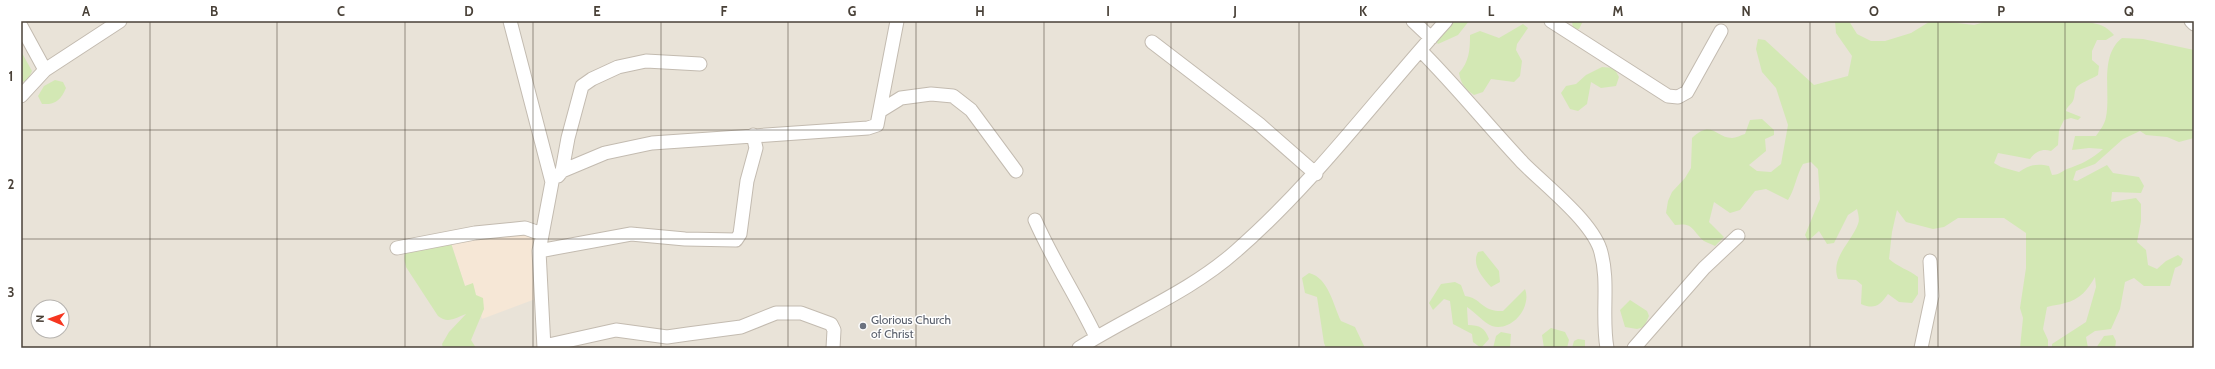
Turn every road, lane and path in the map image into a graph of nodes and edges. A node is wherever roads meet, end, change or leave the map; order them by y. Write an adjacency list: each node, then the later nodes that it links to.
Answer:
1 (120, 21): 13 (street)
2 (510, 21): 20 (street)
3 (897, 21): 15 (street)
4 (1413, 21): 9 (street)
5 (1446, 21): 9 (street)
6 (1551, 21): 8 (street)
7 (21, 26): 13 (street)
8 (1721, 31)
9 (1431, 38): 11 (street)
10 (1152, 42): 19 (street)
11 (1421, 51): 19 (street); 31 (street)
12 (700, 64): 17 (street)
13 (45, 70): 14 (street)
14 (21, 96)
15 (880, 111): 16 (street); 18 (street)
16 (754, 135): 17 (street); 25 (street)
17 (562, 171): 20 (street)
18 (1016, 171)
19 (1316, 174): 27 (street)
20 (552, 182): 22 (street)
21 (1035, 220): 27 (street)
22 (542, 234): 24 (street); 25 (street)
23 (1738, 236): 32 (street)
24 (397, 248)
25 (539, 251): 28 (street)
26 (1930, 261): 33 (street)
27 (1096, 337): 30 (street)
28 (544, 347): 29 (street)
29 (833, 348)
30 (1079, 348)
31 (1607, 348)
32 (1634, 348)
33 (1921, 348)

